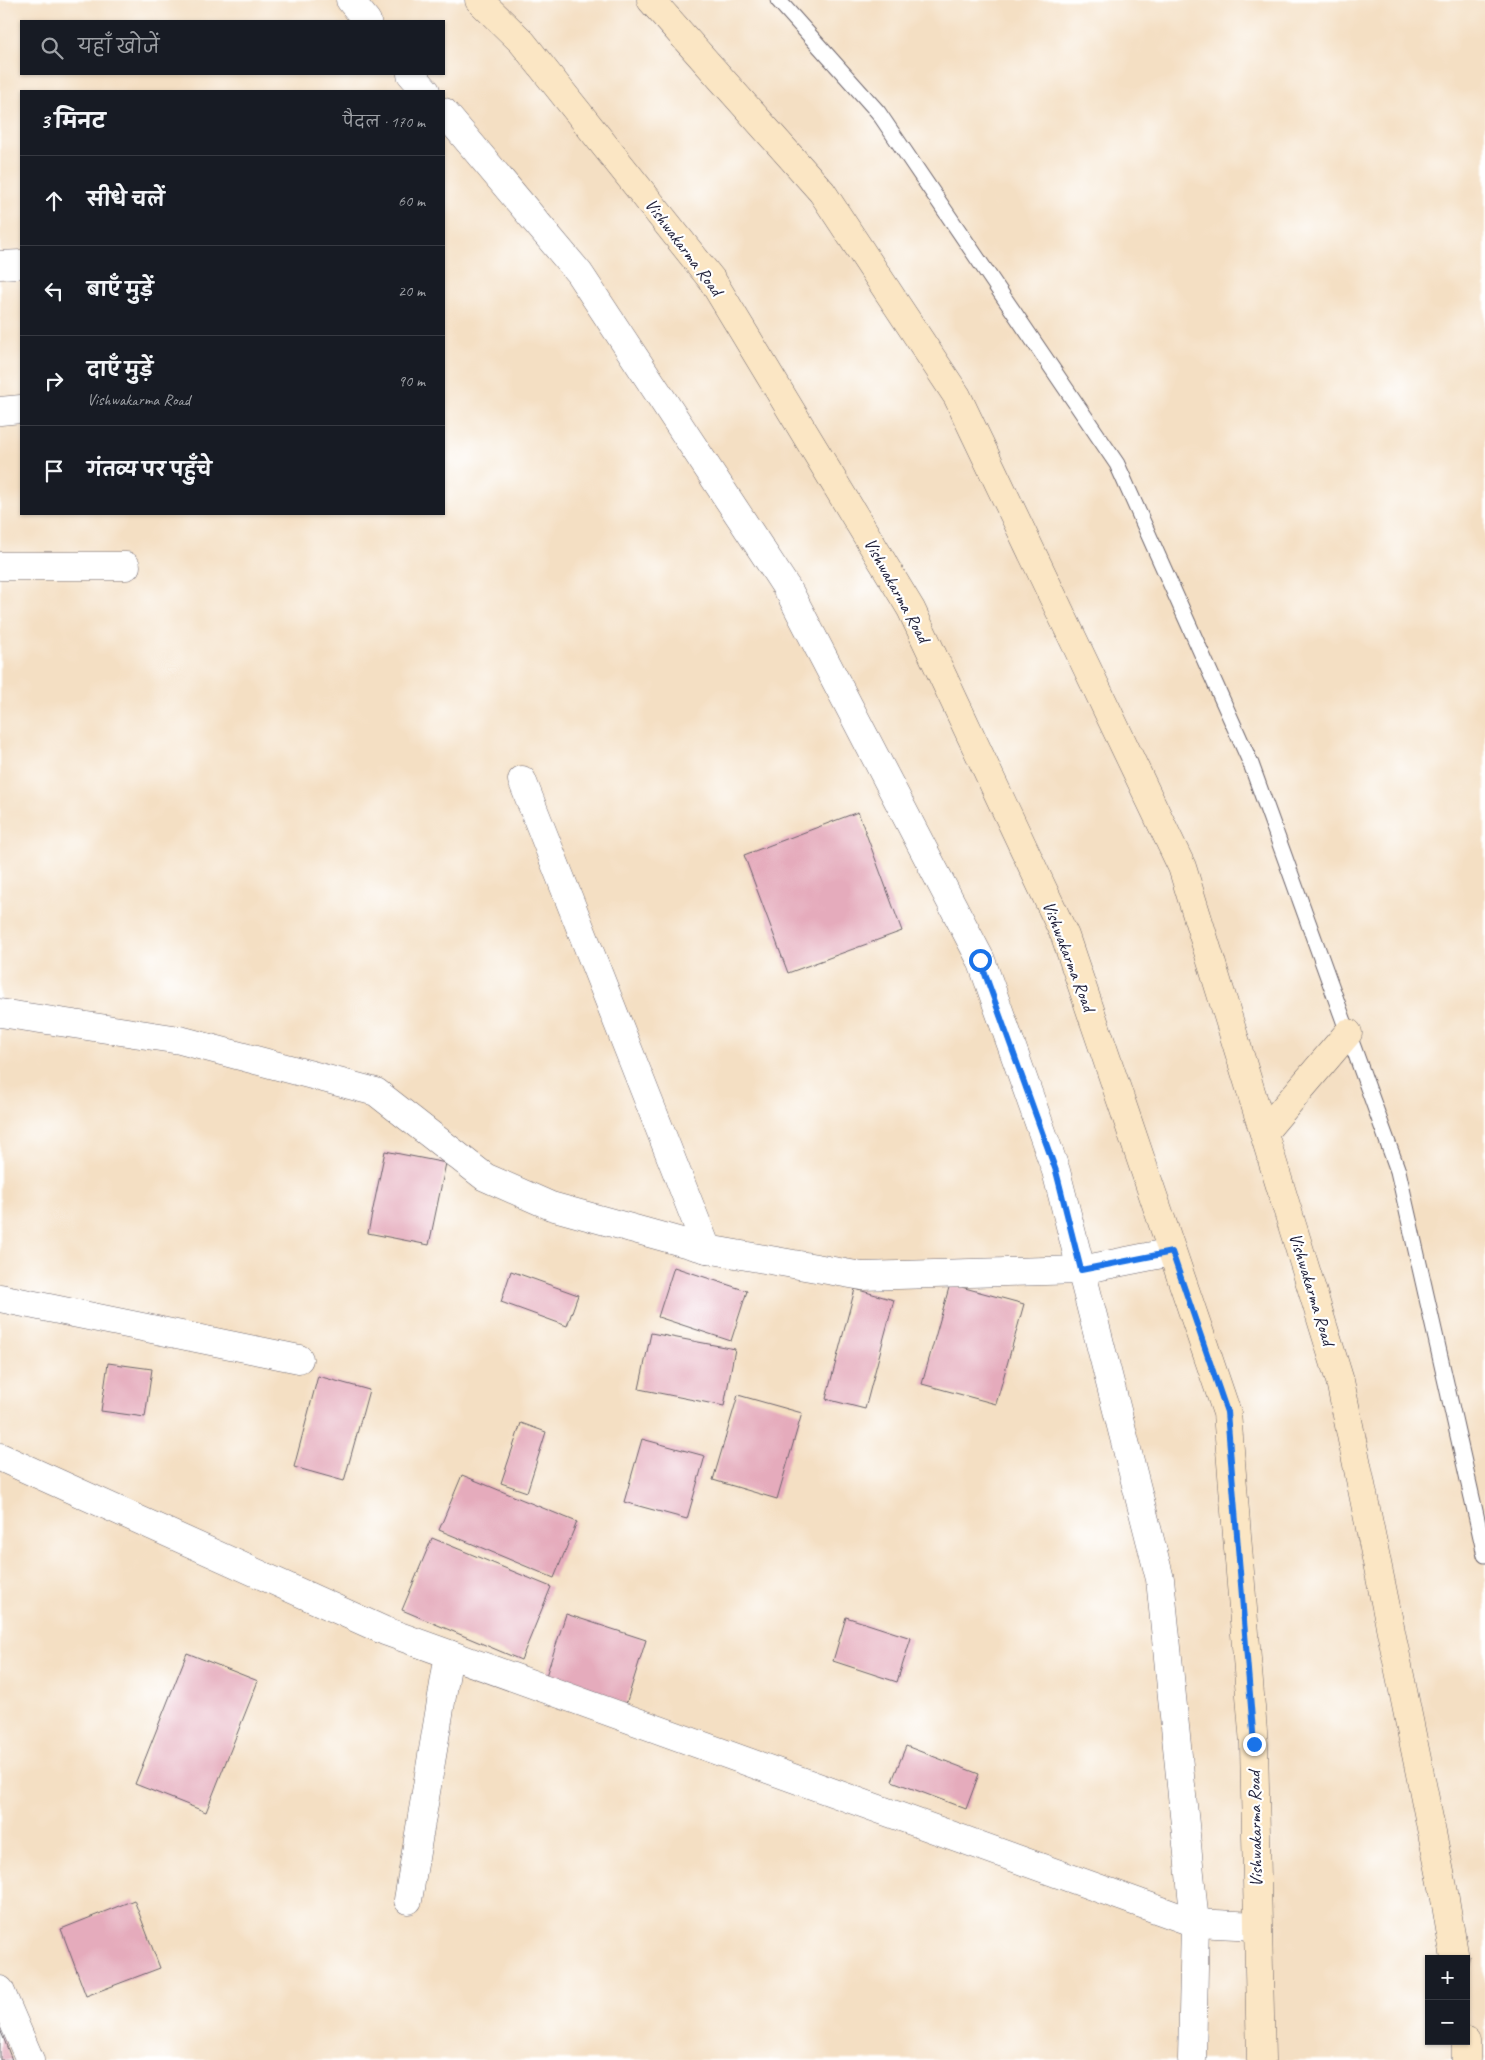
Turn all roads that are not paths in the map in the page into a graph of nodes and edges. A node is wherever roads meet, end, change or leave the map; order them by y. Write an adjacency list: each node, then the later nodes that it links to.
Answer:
1 (350, 0): 5 (street)
2 (479, 0): 20 (main road, Vishwakarma Road)
3 (651, 0): 18 (main road, Vishwakarma Road)
4 (778, 0): 17 (lane)
5 (366, 20)
6 (413, 75): 7 (street)
7 (425, 90)
8 (445, 113): 21 (street)
9 (20, 264): 10 (street)
10 (0, 265)
11 (20, 409): 12 (street)
12 (0, 411)
13 (0, 566): 14 (street)
14 (126, 566)
15 (522, 780): 19 (street)
16 (0, 1014): 19 (street)
17 (1348, 1034): 18 (main road); 25 (lane)
18 (1264, 1132): 30 (main road, Vishwakarma Road)
19 (707, 1249): 21 (street)
20 (1172, 1252): 21 (street); 29 (main road, Vishwakarma Road)
21 (1081, 1270): 28 (street)
22 (0, 1298): 23 (street)
23 (299, 1358)
24 (0, 1457): 26 (street)
25 (1485, 1556)
26 (449, 1654): 27 (street); 28 (street)
27 (408, 1900)
28 (1195, 1923): 29 (street); 34 (street)
29 (1257, 1926): 35 (main road, Vishwakarma Road)
30 (1454, 1955)
31 (0, 1990): 33 (street)
32 (1466, 2045): 36 (main road)
33 (30, 2060)
34 (1192, 2060)
35 (1261, 2060)
36 (1466, 2060)

